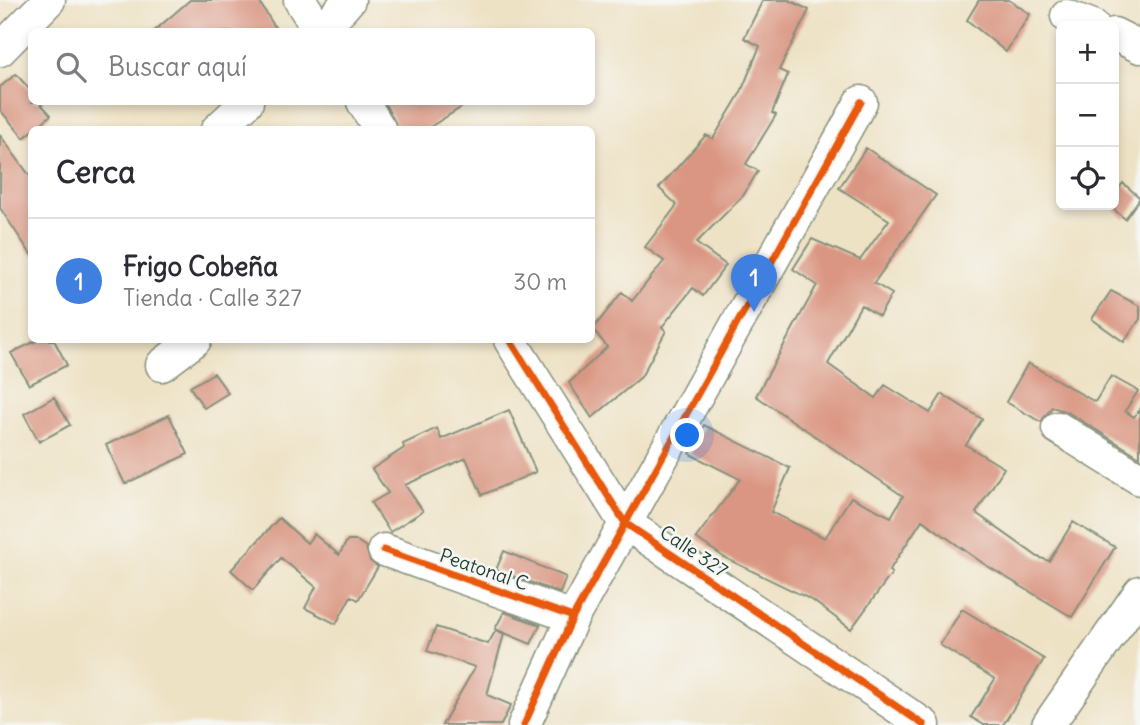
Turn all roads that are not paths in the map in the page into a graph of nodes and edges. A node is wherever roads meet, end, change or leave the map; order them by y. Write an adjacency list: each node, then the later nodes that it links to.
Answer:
1 (49, 0): 8 (street)
2 (300, 0): 4 (street)
3 (349, 0): 5 (street)
4 (318, 28)
5 (324, 28)
6 (1119, 36): 7 (street)
7 (1140, 47)
8 (0, 50)
9 (861, 102): 19 (street)
10 (244, 105): 12 (street)
11 (365, 105): 13 (street)
12 (221, 126)
13 (378, 126)
14 (191, 343): 16 (street)
15 (512, 343): 19 (street, Calle 327)
16 (162, 365)
17 (1058, 428): 18 (street)
18 (1140, 479)
19 (625, 523): 22 (street); 24 (street, Calle 327)
20 (384, 550): 22 (street, Peatonal C)
21 (1140, 592): 25 (street)
22 (573, 617): 23 (street)
23 (524, 725)
24 (925, 725)
25 (1048, 725)

